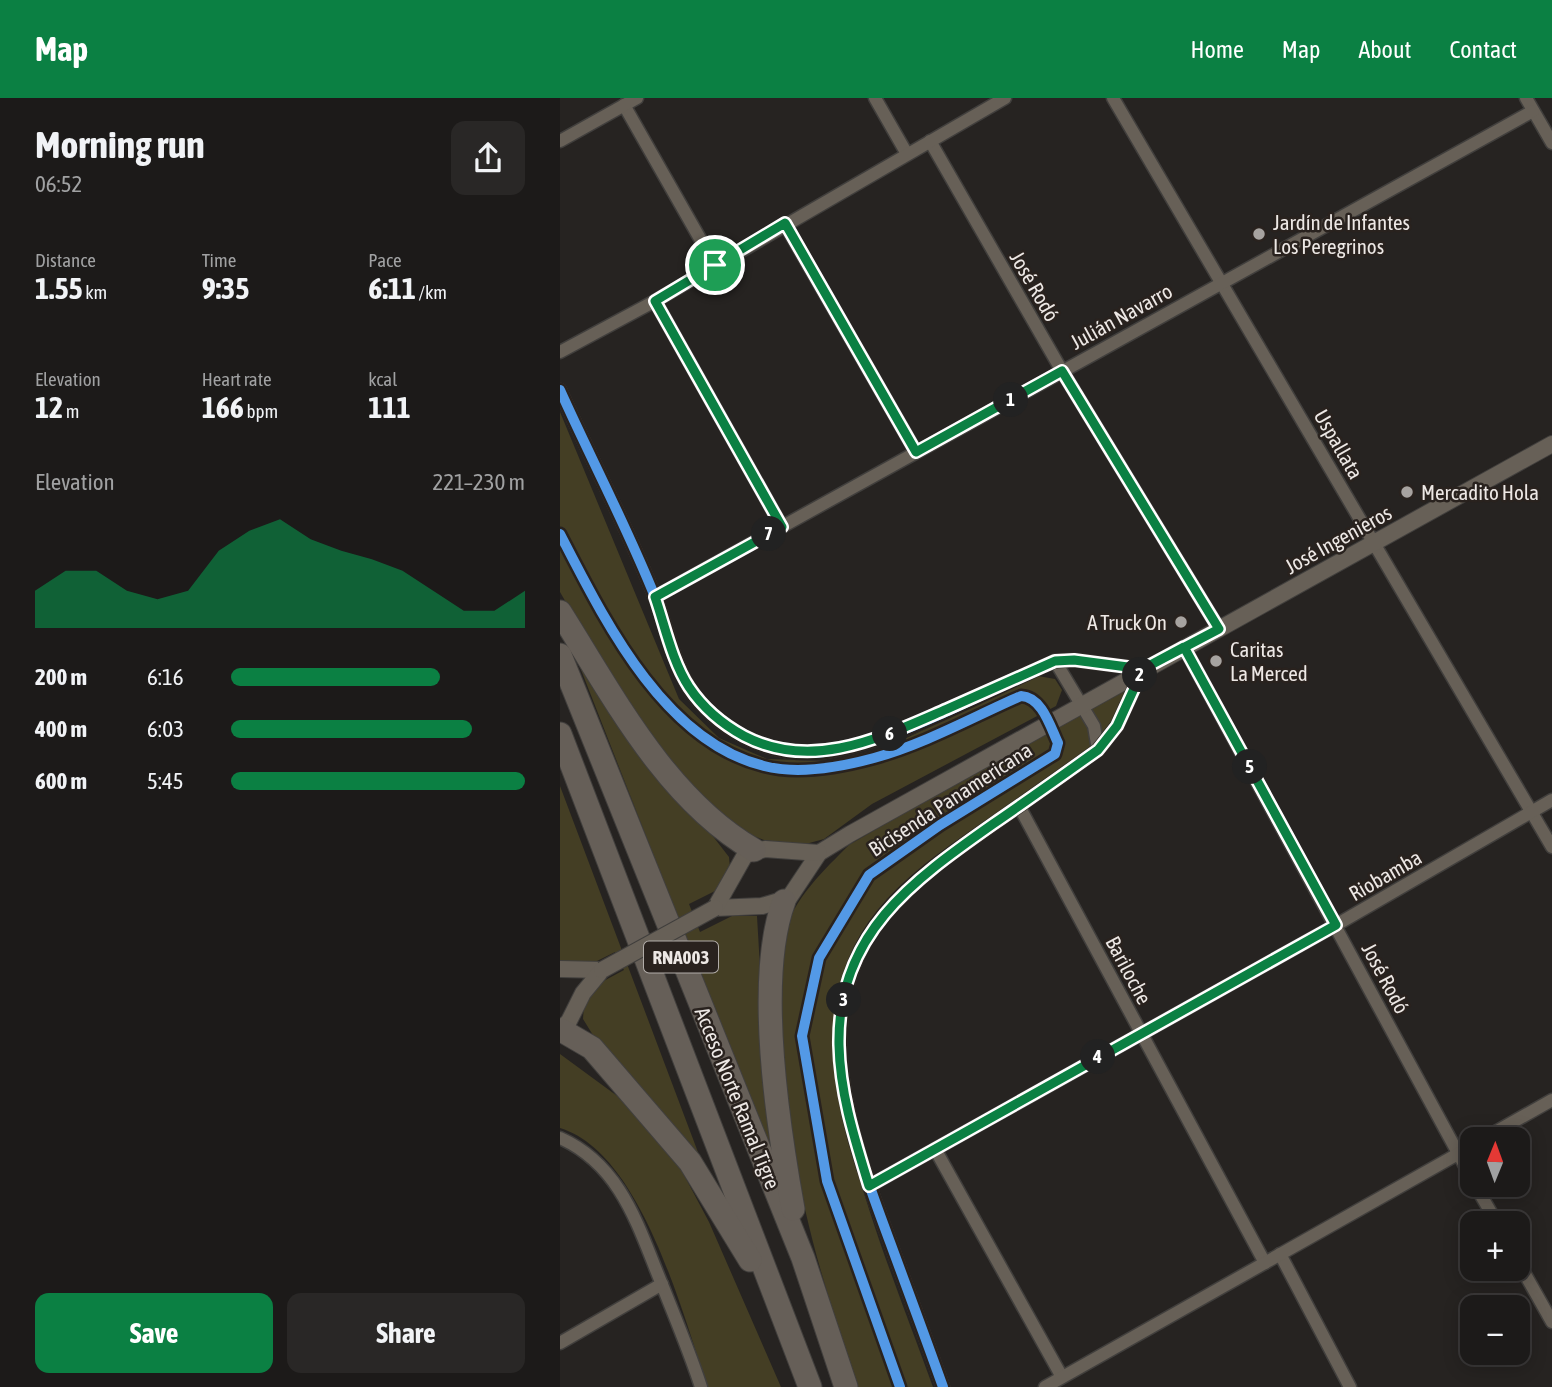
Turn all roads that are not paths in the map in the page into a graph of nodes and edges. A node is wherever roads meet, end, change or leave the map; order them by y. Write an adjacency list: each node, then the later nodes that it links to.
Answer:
1 (637, 98): 6 (street)
2 (875, 98): 11 (street)
3 (1005, 98): 9 (street)
4 (1113, 98): 14 (street, Uspallata)
5 (1526, 98): 7 (street)
6 (624, 105): 8 (street); 13 (street)
7 (1533, 111): 10 (street); 14 (street, Julián Navarro)
8 (560, 141)
9 (930, 141): 11 (street); 17 (street, José Rodó)
10 (1552, 143)
11 (907, 154): 12 (street)
12 (785, 223): 13 (street); 20 (street)
13 (715, 265): 15 (street)
14 (1221, 283): 17 (street, Julián Navarro); 22 (street, Uspallata)
15 (655, 301): 16 (street); 21 (street)
16 (560, 352)
17 (1062, 371): 20 (street, Julián Navarro); 25 (street, José Rodó)
18 (560, 390): 23 (street)
19 (1552, 444): 22 (street, José Ingenieros)
20 (916, 452): 21 (street, Julián Navarro)
21 (782, 527): 23 (street, Julián Navarro)
22 (1375, 544): 25 (street, José Ingenieros); 35 (street, Uspallata)
23 (655, 597): 28 (street)
24 (560, 612): 37 (highway)
25 (1219, 629): 26 (street, José Ingenieros)
26 (1184, 647): 29 (street, José Ingenieros); 41 (street, José Rodó)
27 (560, 655): 55 (highway, Acceso Norte Ramal Tigre / RNA003)
28 (1055, 661): 29 (street); 30 (street)
29 (1143, 669): 30 (street, José Ingenieros); 32 (street)
30 (1082, 704): 32 (street); 38 (street, José Ingenieros)
31 (560, 734): 60 (highway, Acceso Norte Ramal Tigre / RNA003)
32 (1098, 750): 34 (street)
33 (1552, 800): 35 (street, Riobamba)
34 (1019, 806): 45 (street, Bariloche); 53 (street)
35 (1532, 812): 36 (street, Uspallata); 41 (street, Riobamba)
36 (1552, 847)
37 (765, 851): 38 (street); 39 (street); 40 (street)
38 (819, 853): 39 (street, José Ingenieros)
39 (790, 893): 40 (street); 55 (highway)
40 (715, 908): 43 (street, bridge)
41 (1336, 925): 45 (street, Riobamba); 51 (street, José Rodó)
42 (560, 969): 43 (street)
43 (602, 970): 44 (street)
44 (561, 1030): 60 (highway)
45 (1142, 1033): 49 (street, Riobamba); 56 (street, Bariloche)
46 (1552, 1100): 47 (street)
47 (1504, 1127)
48 (560, 1138): 58 (street)
49 (935, 1149): 53 (street, Riobamba); 62 (street)
50 (1460, 1152): 51 (street)
51 (1457, 1154): 52 (street, José Rodó); 54 (street)
52 (1460, 1159)
53 (869, 1186): 66 (street)
54 (1280, 1254): 56 (street); 68 (street)
55 (803, 1258): 65 (highway, Acceso Norte Ramal Tigre / RNA003)
56 (1265, 1263): 62 (street)
57 (1529, 1281): 59 (street)
58 (662, 1284): 61 (street); 63 (street)
59 (1552, 1322)
60 (789, 1331): 64 (highway, Acceso Norte Ramal Tigre / RNA003)
61 (560, 1343)
62 (1062, 1377): 67 (street)
63 (701, 1387)
64 (810, 1387)
65 (846, 1387)
66 (943, 1387)
67 (1045, 1387)
68 (1350, 1387)

